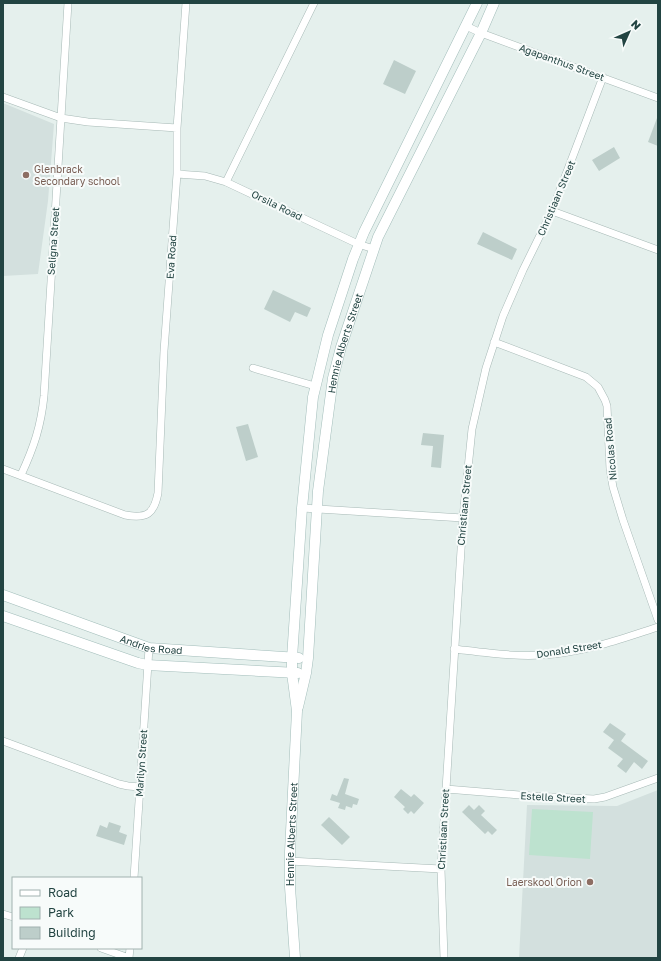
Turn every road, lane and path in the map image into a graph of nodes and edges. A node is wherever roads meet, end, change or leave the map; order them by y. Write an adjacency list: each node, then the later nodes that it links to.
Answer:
1 (68, 3): 11 (street, Seligna Street)
2 (186, 3): 12 (street, Eva Road)
3 (314, 3): 14 (street)
4 (477, 3): 6 (street, Hennie Alberts Street)
5 (494, 3): 7 (street, Hennie Alberts Street)
6 (466, 26): 7 (street, Agapanthus Street); 16 (street, Hennie Alberts Street)
7 (480, 33): 8 (street, Agapanthus Street); 17 (street, Hennie Alberts Street)
8 (603, 77): 10 (street, Agapanthus Street); 15 (street, Christiaan Street)
9 (3, 97): 11 (street)
10 (658, 98)
11 (61, 118): 12 (street); 23 (street, Seligna Street)
12 (177, 128): 13 (street, Eva Road)
13 (177, 174): 14 (street, Orsila Road); 23 (street, Eva Road)
14 (226, 182): 16 (street, Orsila Road)
15 (552, 211): 18 (street); 19 (street, Christiaan Street)
16 (358, 244): 17 (street, Orsila Road); 21 (street, Hennie Alberts Street)
17 (374, 249): 25 (street, Hennie Alberts Street)
18 (658, 250)
19 (494, 342): 26 (street, Christiaan Street); 29 (street, Nicolas Road)
20 (252, 368): 21 (street)
21 (315, 386): 24 (street, Hennie Alberts Street)
22 (3, 469): 23 (street)
23 (21, 475)
24 (302, 508): 25 (street); 33 (street, Hennie Alberts Street)
25 (316, 509): 26 (street); 34 (street, Hennie Alberts Street)
26 (463, 518): 32 (street, Christiaan Street)
27 (3, 595): 31 (street, Andries Road)
28 (3, 616): 35 (street, Andries Road)
29 (658, 620)
30 (658, 627): 32 (street, Donald Street)
31 (149, 648): 33 (street, Andries Road); 35 (street, Marilyn Street)
32 (454, 649): 42 (street, Christiaan Street)
33 (292, 658): 34 (street, Andries Road); 36 (street, Hennie Alberts Street)
34 (308, 658): 37 (street, Hennie Alberts Street)
35 (147, 665): 36 (street, Andries Road); 41 (street, Marilyn Street)
36 (292, 673): 37 (street, Andries Road); 38 (street, Hennie Alberts Street)
37 (306, 673): 38 (street, Hennie Alberts Street)
38 (297, 710): 43 (street, Hennie Alberts Street)
39 (3, 741): 41 (street)
40 (658, 778): 42 (street, Estelle Street)
41 (140, 787): 45 (street, Marilyn Street)
42 (446, 789): 44 (street, Christiaan Street)
43 (290, 861): 44 (street); 48 (street, Hennie Alberts Street)
44 (441, 869): 49 (street, Christiaan Street)
45 (134, 877)
46 (104, 949): 47 (street)
47 (129, 958)
48 (295, 958)
49 (444, 958)

